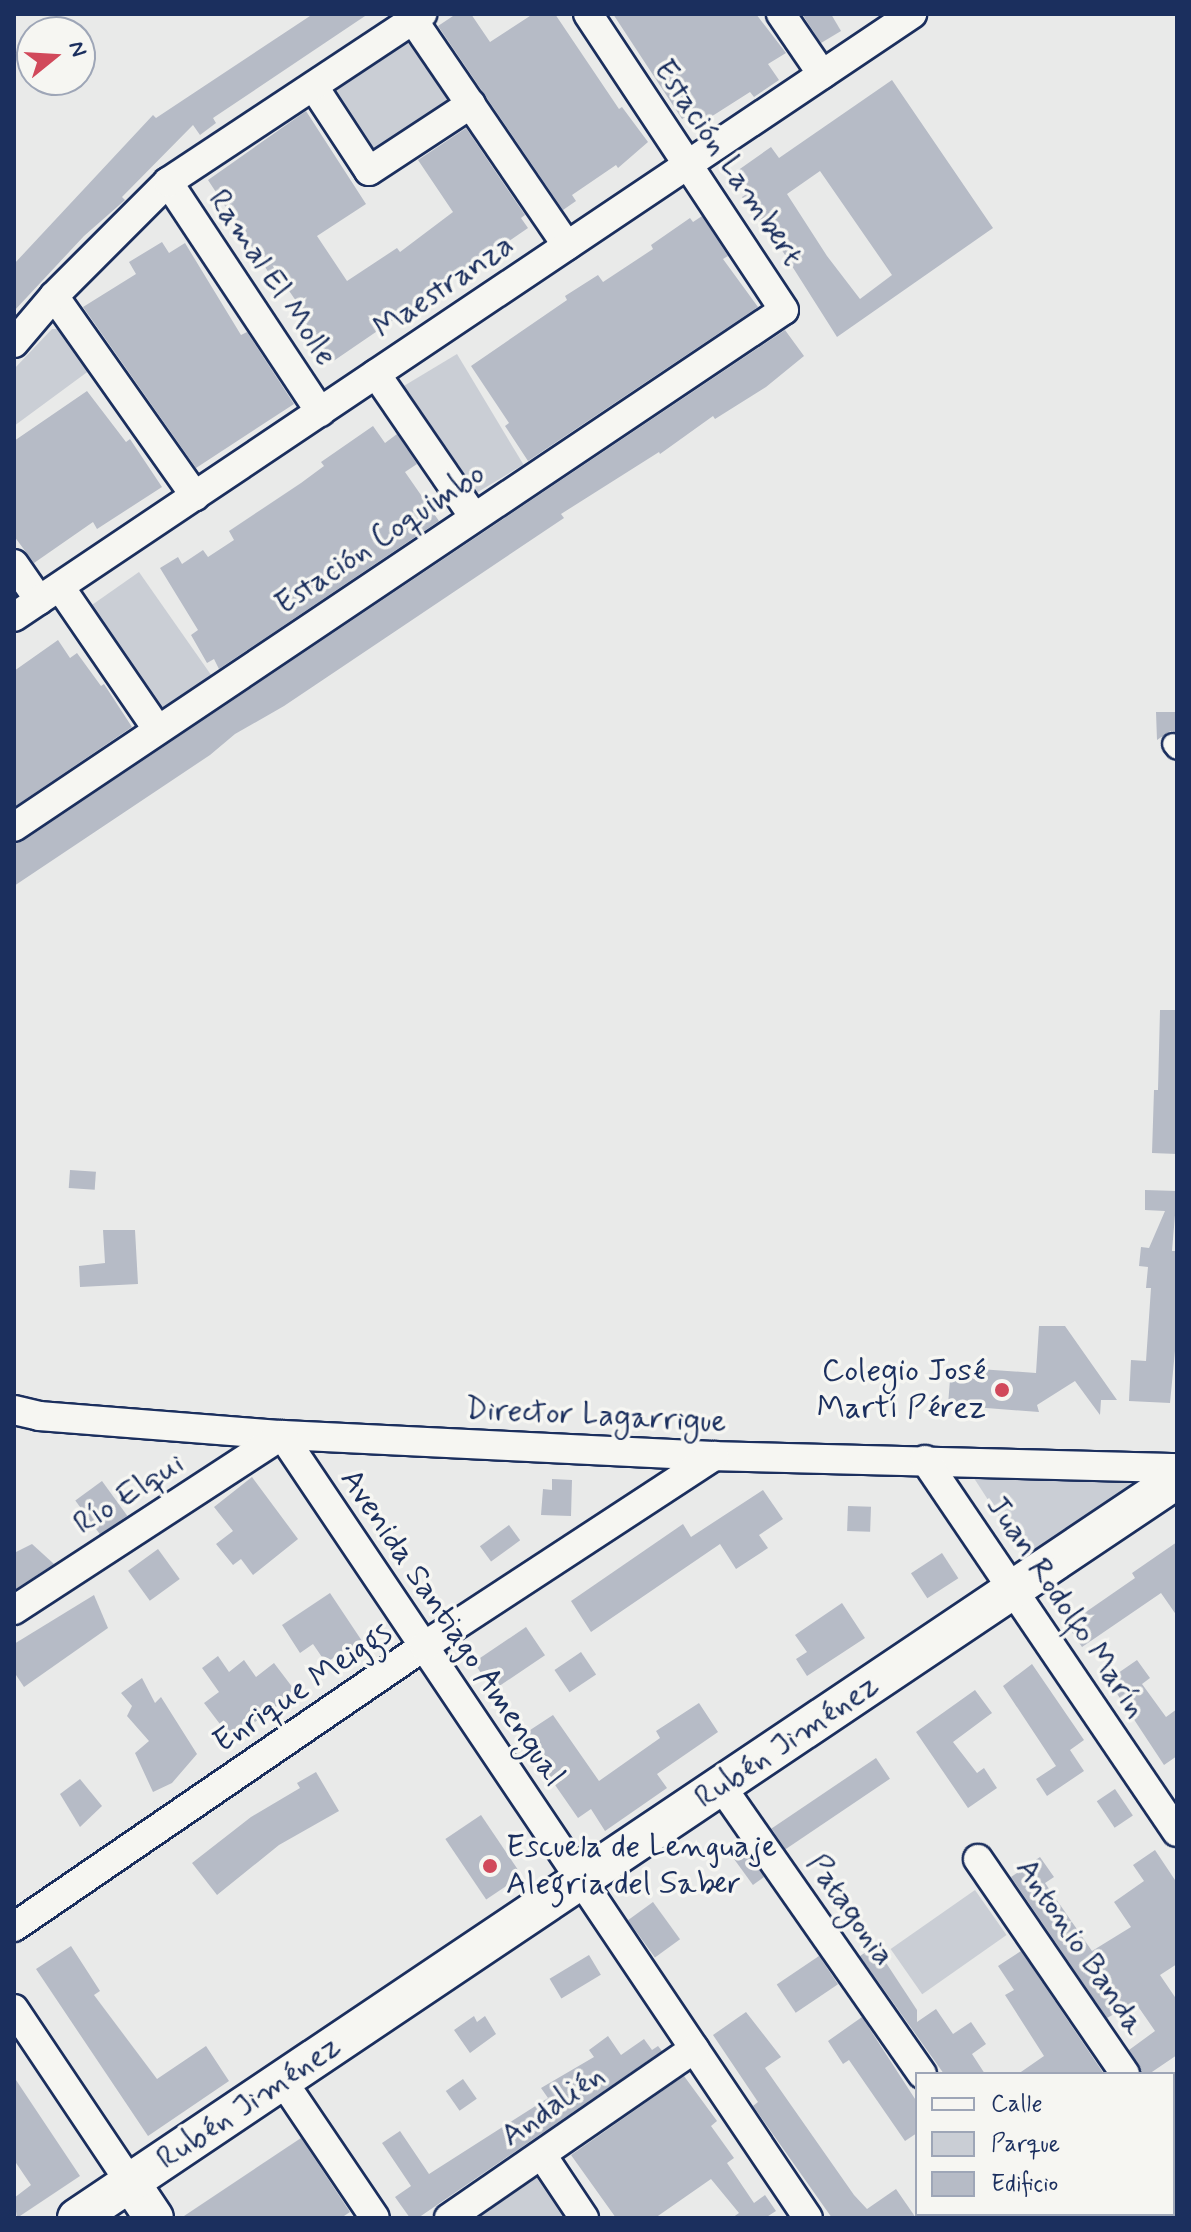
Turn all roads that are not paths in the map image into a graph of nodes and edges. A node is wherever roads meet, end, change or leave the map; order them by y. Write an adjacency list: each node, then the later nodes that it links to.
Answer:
1 (588, 14): 8 (street, Estación Lambert)
2 (781, 14): 5 (street)
3 (912, 14): 5 (street, Maestranza)
4 (418, 17): 6 (street); 7 (street)
5 (822, 74): 8 (street, Maestranza)
6 (314, 87): 7 (street); 9 (street)
7 (471, 104): 10 (street)
8 (688, 165): 10 (street, Maestranza); 12 (street, Estación Lambert)
9 (168, 182): 11 (street); 15 (street, Ramal El Molle)
10 (567, 246): 14 (street, Maestranza)
11 (54, 296): 13 (street); 16 (street)
12 (784, 310): 17 (street, Estación Coquimbo)
13 (14, 343)
14 (376, 374): 15 (street, Maestranza); 17 (street)
15 (320, 412): 16 (street, Maestranza)
16 (195, 496): 19 (street, Maestranza)
17 (474, 517): 21 (street, Estación Coquimbo)
18 (14, 564): 19 (street)
19 (49, 593): 20 (street, Maestranza); 21 (street)
20 (14, 617)
21 (158, 730): 22 (street, Estación Coquimbo)
22 (14, 827)
23 (14, 1410): 24 (street, Director Lagarrigue)
24 (282, 1435): 25 (street, Director Lagarrigue); 29 (street, Río Elqui); 30 (street, Avenida Santiago Amengual)
25 (714, 1456): 26 (street, Director Lagarrigue); 30 (street, Enrique Meiggs)
26 (925, 1460): 27 (street, Director Lagarrigue); 28 (street, Juan Rodolfo Marín)
27 (1173, 1486): 28 (main road, Rubén Jiménez)
28 (1013, 1590): 31 (main road, Rubén Jiménez); 32 (street, Juan Rodolfo Marín)
29 (14, 1610)
30 (424, 1646): 34 (street, Avenida Santiago Amengual); 35 (street, Enrique Meiggs)
31 (721, 1786): 34 (main road, Rubén Jiménez); 38 (street, Patagonia)
32 (1177, 1832)
33 (978, 1859): 39 (street, Antonio Banda)
34 (580, 1880): 37 (street, Avenida Santiago Amengual); 40 (main road, Rubén Jiménez)
35 (14, 1927)
36 (14, 2009): 42 (street)
37 (694, 2049): 41 (street, Andalién); 48 (street, Avenida Santiago Amengual)
38 (921, 2072)
39 (1124, 2072)
40 (282, 2080): 42 (main road, Rubén Jiménez); 45 (street)
41 (542, 2155): 46 (street, Andalién); 47 (street)
42 (130, 2182): 43 (main road, Rubén Jiménez); 44 (main road)
43 (77, 2218)
44 (154, 2218)
45 (375, 2218)
46 (449, 2218)
47 (584, 2218)
48 (808, 2218)

